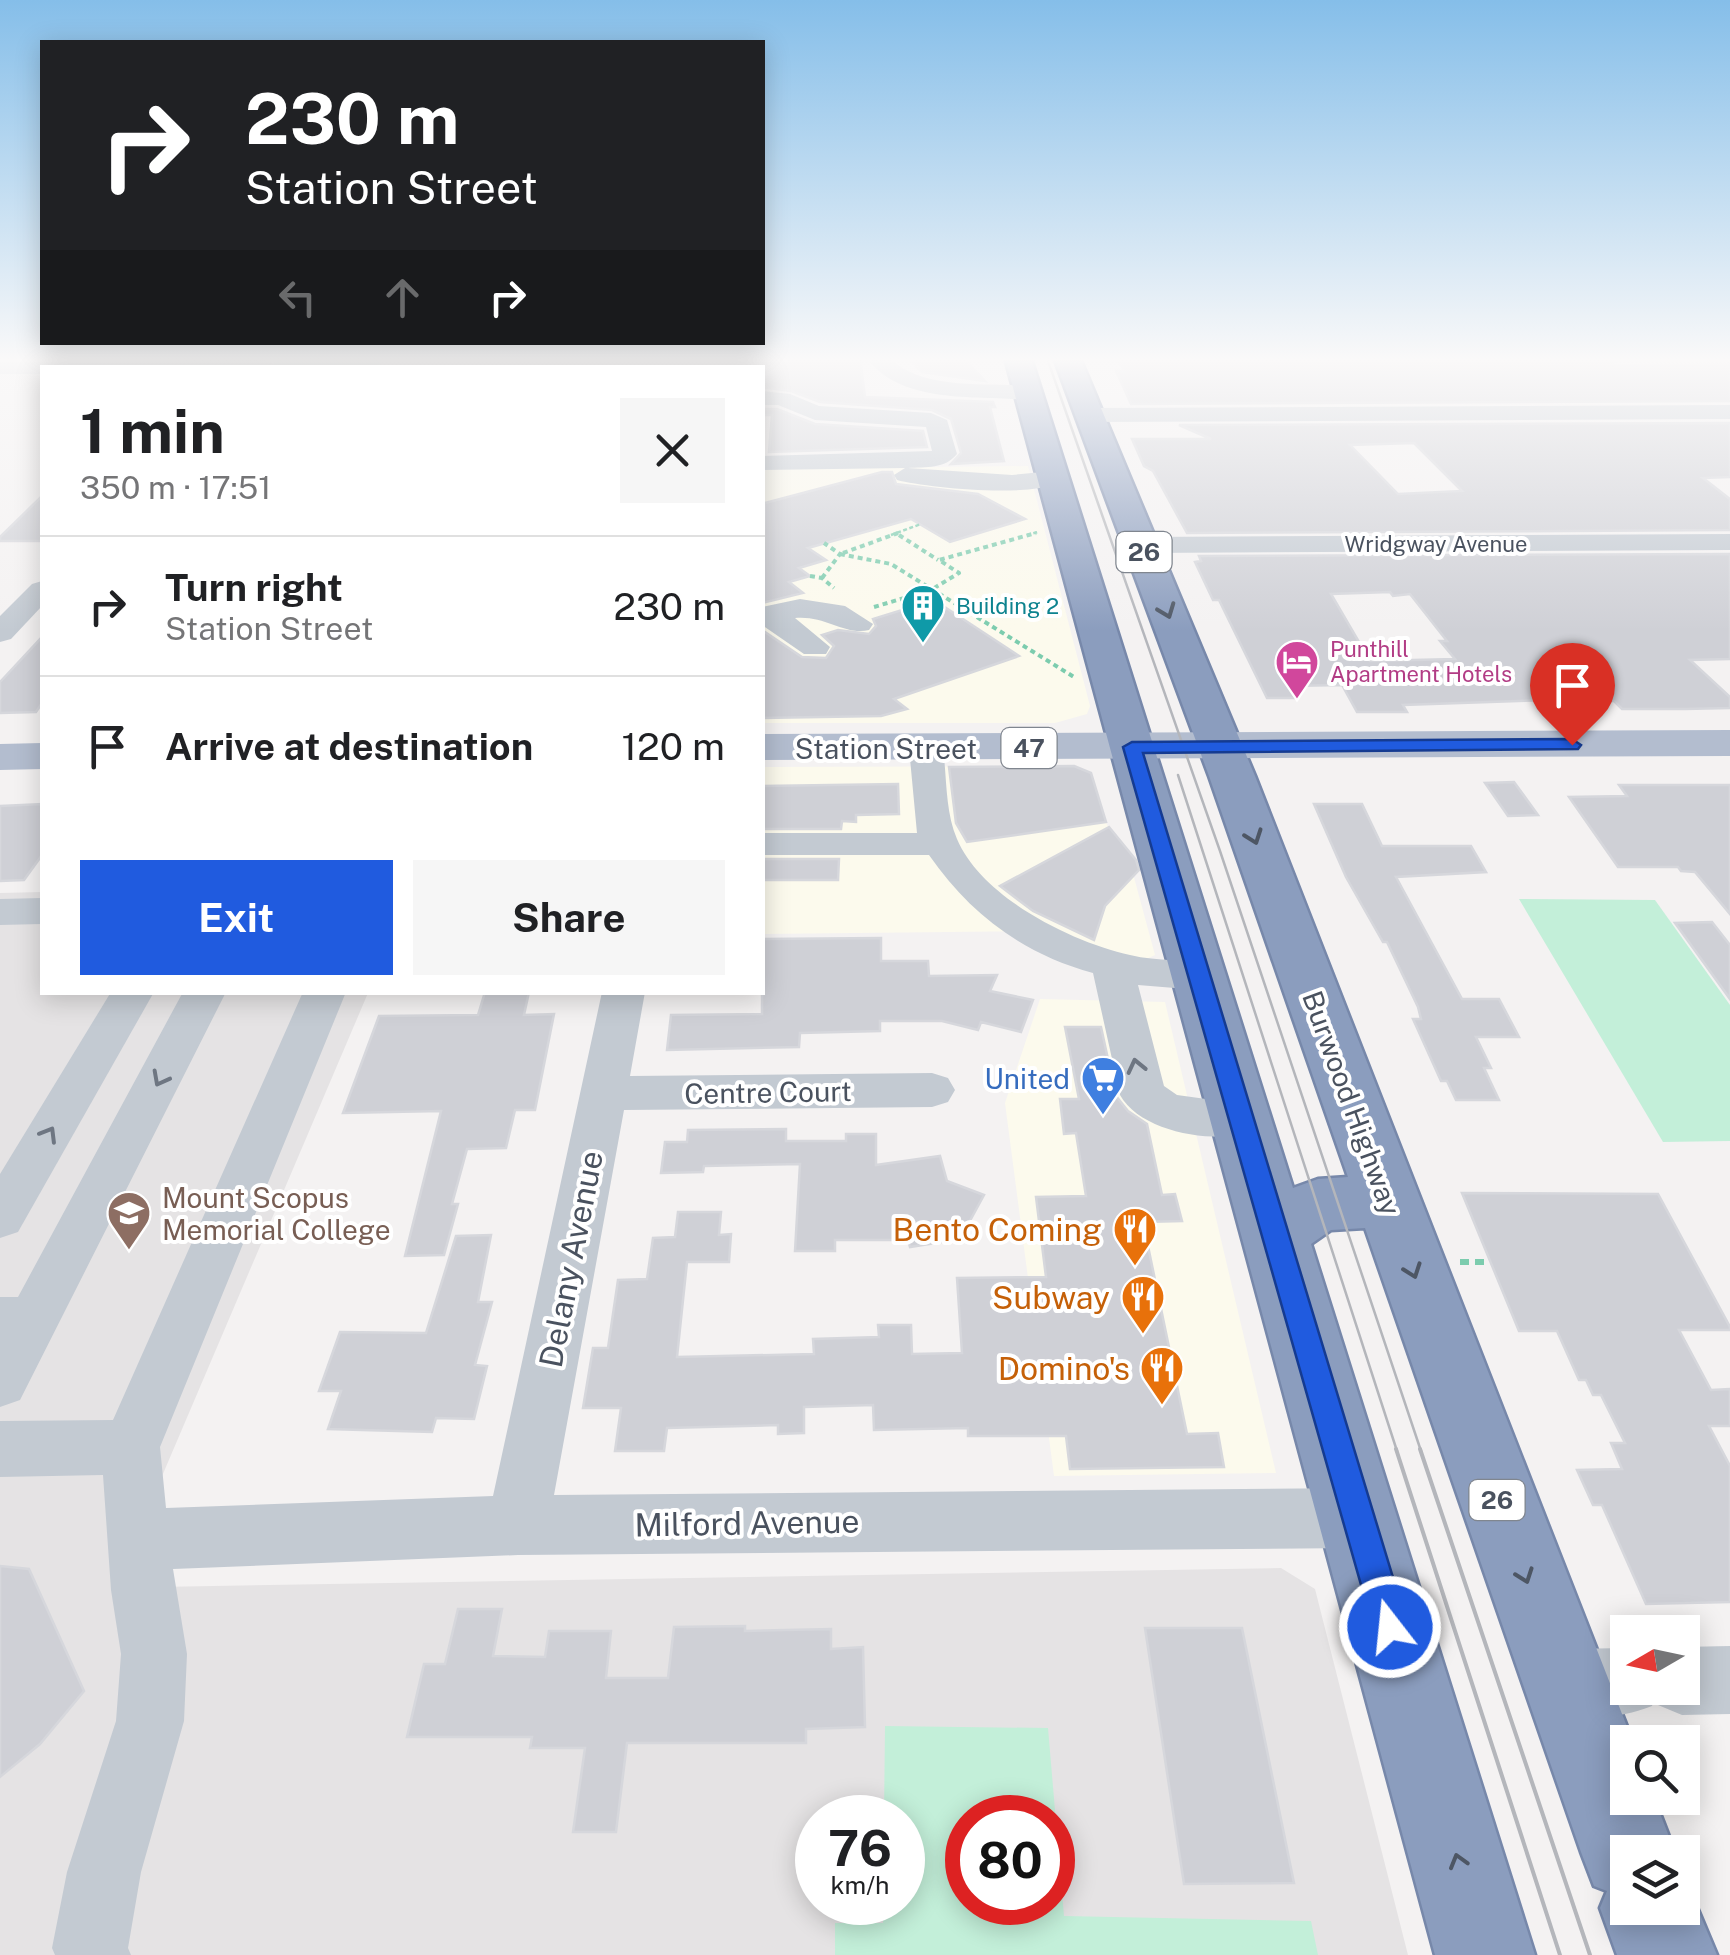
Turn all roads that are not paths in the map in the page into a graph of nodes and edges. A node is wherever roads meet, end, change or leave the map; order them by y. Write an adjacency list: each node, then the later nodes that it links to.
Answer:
1 (944, 449): 4 (street)
2 (1041, 449): 7 (highway, 26)
3 (1103, 449): 6 (highway, Burwood Highway / 26)
4 (765, 463)
5 (780, 484): 7 (street)
6 (1122, 496): 7 (highway); 9 (highway, Burwood Highway / 26)
7 (1054, 505): 17 (highway, 26)
8 (1730, 542): 9 (street, Wridgway Avenue)
9 (1142, 545): 16 (highway, Burwood Highway / 26, one-way to 16)
10 (40, 592): 13 (street)
11 (854, 612): 12 (street)
12 (767, 615): 14 (street)
13 (0, 632)
14 (815, 647)
15 (1730, 743): 16 (main road, Station Street / 47)
16 (1220, 746): 17 (main road, Station Street / 47); 35 (highway, Burwood Highway / 26, one-way to 35)
17 (1132, 747): 19 (main road, Station Street / 47); 27 (highway, 26)
18 (765, 748): 19 (main road, Station Street / 47)
19 (926, 748): 23 (street)
20 (40, 756): 21 (main road)
21 (0, 757)
22 (765, 844): 23 (street)
23 (940, 844): 26 (street)
24 (40, 911): 25 (street)
25 (0, 912)
26 (1112, 964): 27 (street); 34 (street, one-way to 26)
27 (1200, 976): 34 (highway, 26)
28 (131, 995): 36 (street, one-way to 28)
29 (203, 995): 38 (street, one-way to 38)
30 (324, 995): 40 (street)
31 (623, 995): 33 (street, Delany Avenue)
32 (932, 1090): 33 (street, Centre Court)
33 (604, 1093): 43 (street, Delany Avenue)
34 (1240, 1119): 37 (highway, 26)
35 (1387, 1201): 37 (highway); 47 (highway, Burwood Highway / 26, one-way to 47)
36 (0, 1218)
37 (1275, 1234): 42 (highway, 26)
38 (17, 1320): 39 (street)
39 (0, 1382)
40 (130, 1447): 41 (street); 44 (street)
41 (0, 1449)
42 (1359, 1518): 43 (street, Milford Avenue); 51 (highway, 26, one-way to 42)
43 (518, 1525): 44 (street, Milford Avenue)
44 (137, 1530): 50 (street)
45 (1730, 1680): 46 (street)
46 (1700, 1681)
47 (1596, 1682): 48 (highway, Burwood Highway / 26)
48 (1625, 1835)
49 (1655, 1925): 52 (highway)
50 (93, 1955)
51 (1485, 1955)
52 (1666, 1955)

